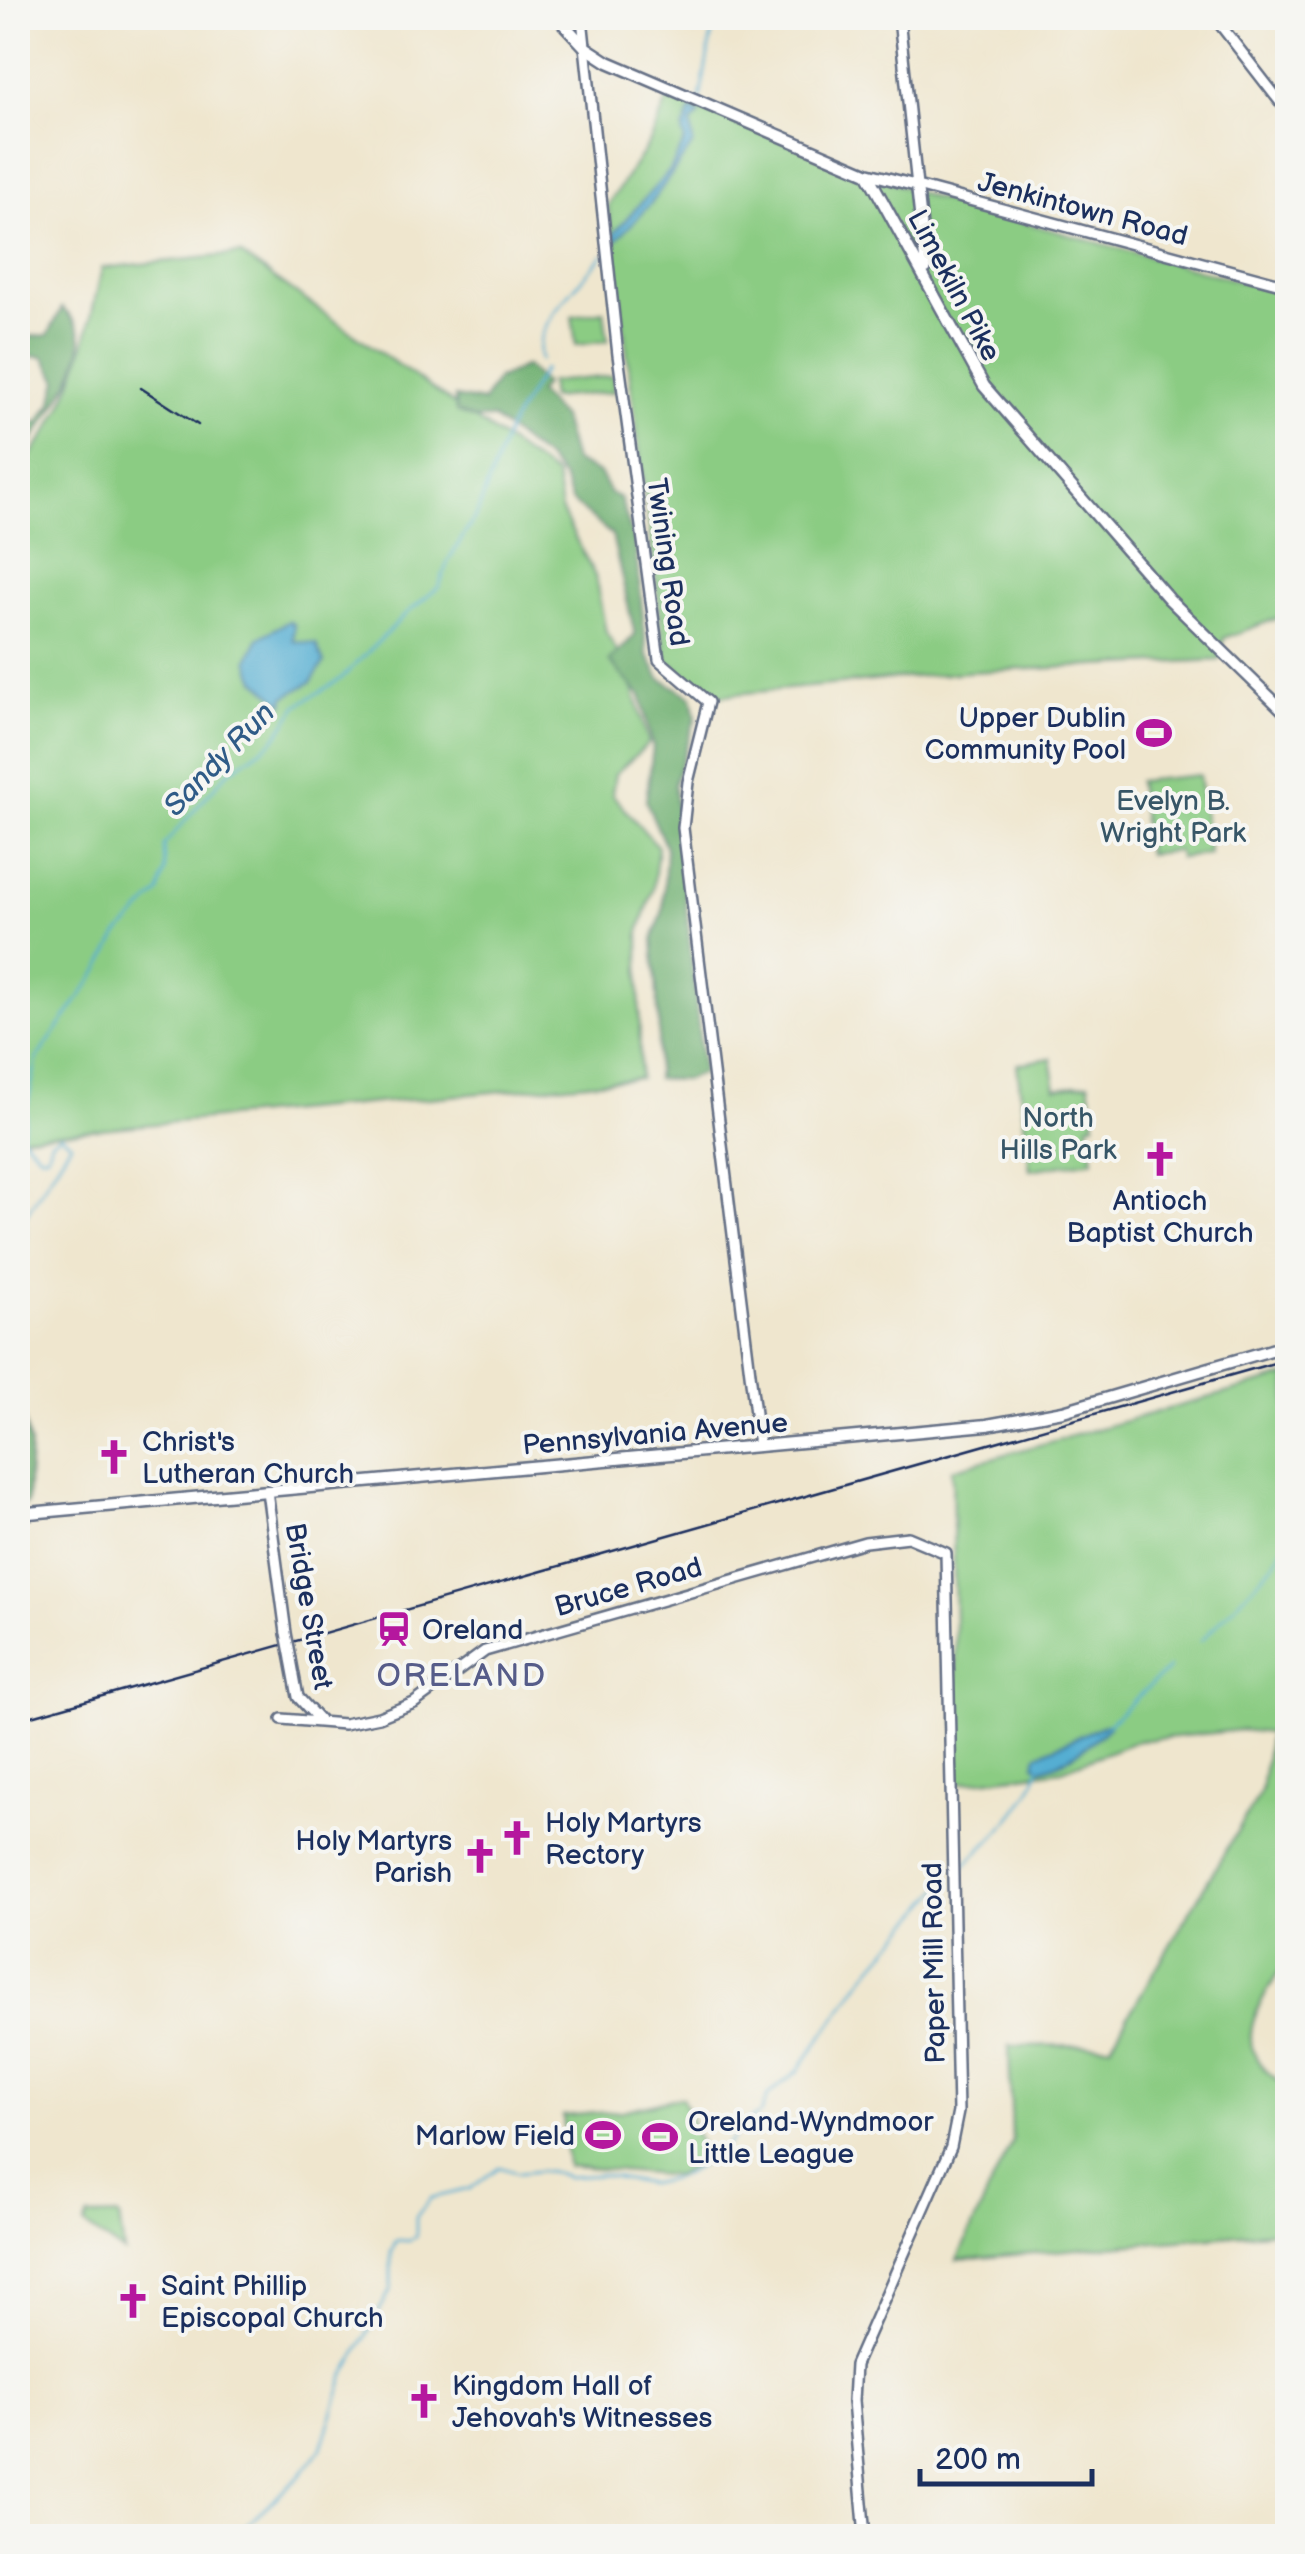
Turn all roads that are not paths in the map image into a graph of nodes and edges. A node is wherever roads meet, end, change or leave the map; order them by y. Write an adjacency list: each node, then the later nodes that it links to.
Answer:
1 (558, 18): 5 (main road)
2 (582, 18): 5 (street, Twining Road)
3 (899, 18): 8 (street)
4 (1215, 18): 6 (street)
5 (585, 47): 7 (main road); 13 (street, Twining Road)
6 (1288, 112)
7 (867, 173): 8 (main road, Jenkintown Road); 9 (main road, Limekiln Pike)
8 (917, 186): 9 (main road); 10 (street, Jenkintown Road)
9 (928, 278): 11 (main road, Limekiln Pike)
10 (1288, 286)
11 (1288, 715)
12 (1288, 1345): 13 (main road, Pennsylvania Avenue)
13 (758, 1446): 14 (main road, Pennsylvania Avenue)
14 (268, 1492): 15 (main road, Pennsylvania Avenue); 18 (street, Bridge Street, bridge)
15 (18, 1514)
16 (942, 1549): 18 (street, Bruce Road); 19 (street, Paper Mill Road)
17 (282, 1719): 18 (street, Bruce Road)
18 (321, 1722)
19 (865, 2536)

